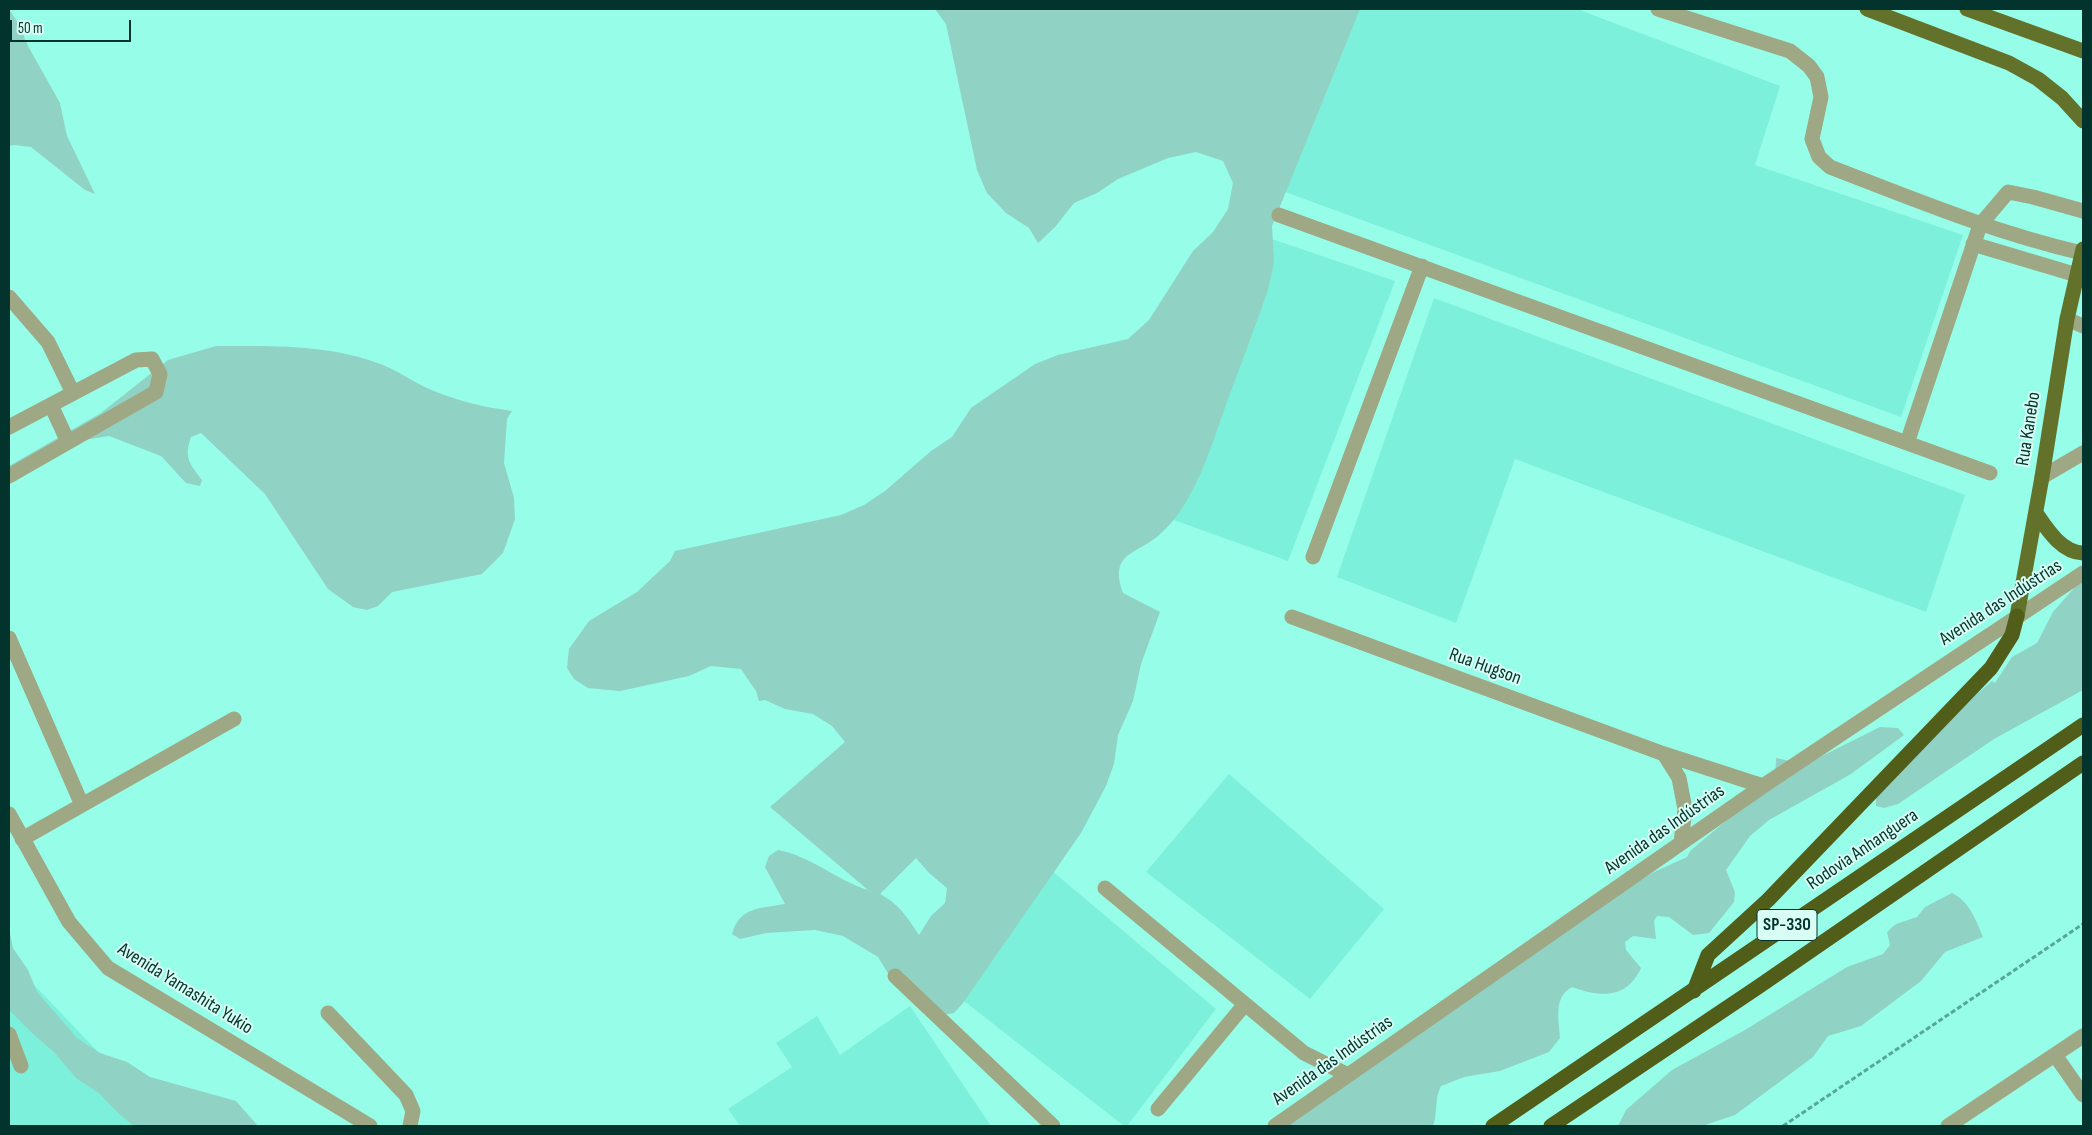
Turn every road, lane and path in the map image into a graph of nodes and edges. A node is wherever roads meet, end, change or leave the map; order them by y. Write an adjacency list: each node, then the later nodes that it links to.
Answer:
1 (1658, 9): 8 (street)
2 (1867, 9): 5 (main road)
3 (1967, 9): 4 (main road)
4 (2083, 51)
5 (2083, 121)
6 (2083, 211): 8 (street)
7 (1279, 214): 11 (street)
8 (1980, 225): 9 (street); 10 (street)
9 (1973, 244): 12 (street); 20 (street)
10 (2083, 251): 12 (main road, Rua Kanebo)
11 (1422, 266): 20 (street); 27 (street)
12 (2077, 275): 14 (main road, Rua Kanebo)
13 (9, 297): 16 (street)
14 (2067, 319): 15 (street); 24 (main road, Rua Kanebo)
15 (2083, 326)
16 (73, 393): 17 (street); 19 (street)
17 (51, 405): 18 (street); 19 (street)
18 (9, 427)
19 (68, 442): 23 (street)
20 (1907, 443): 22 (street)
21 (2083, 453): 24 (street)
22 (1990, 473)
23 (9, 476)
24 (2042, 477): 25 (main road, Rua Kanebo)
25 (2036, 513): 26 (main road); 29 (main road, Rua Kanebo)
26 (2083, 553)
27 (1313, 557)
28 (2083, 573): 29 (street, Avenida das Indústrias)
29 (2017, 616): 36 (street, Avenida das Indústrias); 44 (highway)
30 (1292, 617): 34 (street, Rua Hugson)
31 (9, 638): 37 (street)
32 (234, 719): 37 (street)
33 (2083, 725): 44 (highway, Rodovia Anhanguera / SP-330)
34 (1664, 754): 36 (street, Rua Hugson); 40 (street)
35 (2083, 763): 59 (highway, SP-330)
36 (1763, 786): 40 (street, Avenida das Indústrias)
37 (82, 805): 39 (street)
38 (9, 814): 39 (street, Avenida Yamashita Yukio)
39 (22, 839): 54 (street, Avenida Yamashita Yukio)
40 (1681, 843): 51 (street, Avenida das Indústrias)
41 (1105, 888): 45 (street)
42 (2083, 924): 60 (path)
43 (895, 976): 56 (street)
44 (1694, 991): 58 (highway, Rodovia Anhanguera / SP-330)
45 (1245, 1004): 51 (street); 53 (street)
46 (328, 1013): 55 (street)
47 (9, 1034): 50 (street)
48 (2083, 1036): 49 (street)
49 (2055, 1055): 52 (street); 61 (street)
50 (21, 1066)
51 (1348, 1075): 57 (street, Avenida das Indústrias)
52 (2083, 1095)
53 (1158, 1109)
54 (370, 1126)
55 (410, 1126)
56 (1053, 1126)
57 (1275, 1126)
58 (1493, 1126)
59 (1551, 1126)
60 (1783, 1126)
61 (1948, 1126)

